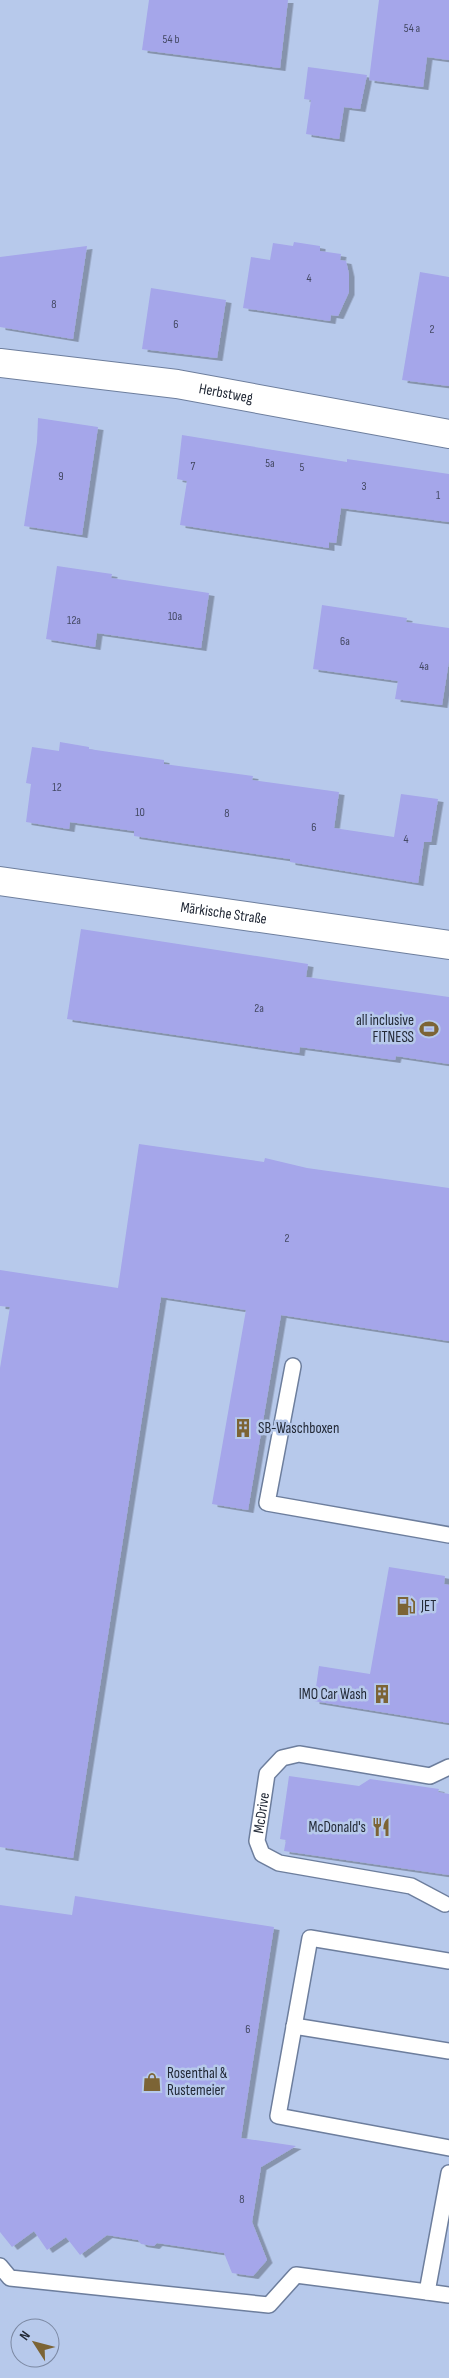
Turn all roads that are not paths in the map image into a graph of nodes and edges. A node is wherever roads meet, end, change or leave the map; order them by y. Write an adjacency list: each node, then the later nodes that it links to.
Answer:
1 (0, 363): 2 (street, Herbstweg)
2 (449, 434)
3 (0, 881): 4 (street, Märkische Straße)
4 (449, 946)
5 (293, 1366): 6 (lane)
6 (449, 1535)
7 (449, 1766): 8 (lane, McDrive)
8 (445, 1904)
9 (449, 1961): 10 (lane)
10 (294, 2026): 11 (lane); 12 (lane)
11 (449, 2051)
12 (449, 2148)
13 (449, 2173): 15 (lane)
14 (0, 2266): 15 (lane)
15 (427, 2292): 16 (lane)
16 (449, 2295)

